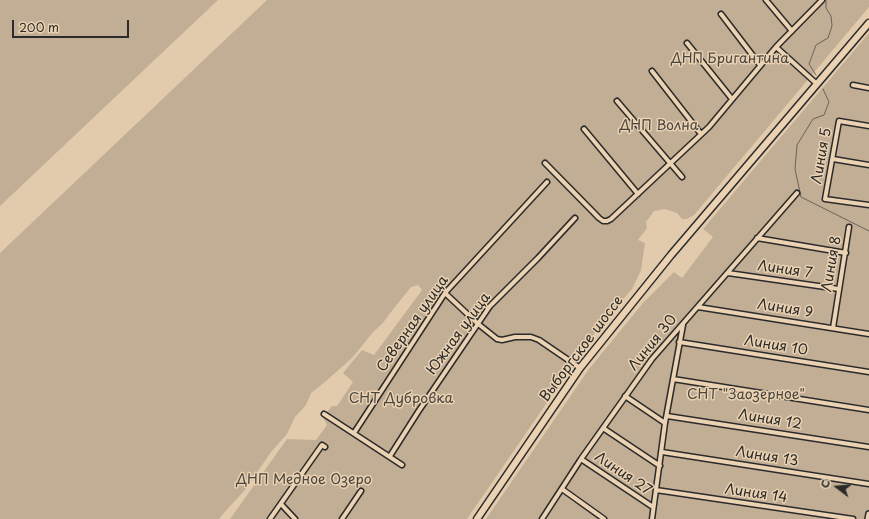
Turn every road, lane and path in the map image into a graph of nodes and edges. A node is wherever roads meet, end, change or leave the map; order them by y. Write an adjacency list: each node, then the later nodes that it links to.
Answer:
1 (766, 0): 5 (street)
2 (822, 0): 5 (street)
3 (721, 14): 8 (street)
4 (869, 23): 10 (main road)
5 (792, 31): 7 (street)
6 (687, 43): 13 (street)
7 (776, 47): 8 (street); 10 (street)
8 (760, 65): 13 (street)
9 (652, 72): 17 (street)
10 (817, 84): 40 (main road, Выборгское шоссе)
11 (854, 85): 12 (street)
12 (869, 88)
13 (732, 99): 17 (street)
14 (617, 101): 20 (street)
15 (869, 126): 18 (street, Линия 5)
16 (584, 129): 25 (street)
17 (701, 134): 20 (street)
18 (833, 159): 21 (street); 26 (street, Линия 5)
19 (545, 163): 25 (street)
20 (669, 164): 22 (street); 25 (street)
21 (869, 165)
22 (682, 177)
23 (548, 182): 33 (street, Северная улица)
24 (797, 193): 29 (street, Линия 30)
25 (638, 194)
26 (869, 205)
27 (575, 218): 35 (street, Южная улица)
28 (849, 227): 30 (street, Линия 8)
29 (757, 238): 30 (street); 31 (street, Линия 30)
30 (846, 253): 32 (street, Линия 8)
31 (728, 273): 32 (street, Линия 7); 34 (street, Линия 30)
32 (839, 289): 37 (street, Линия 8)
33 (445, 293): 35 (street); 49 (street, Северная улица)
34 (698, 307): 36 (street, Линия 30); 37 (street, Линия 9)
35 (477, 323): 40 (street); 53 (street, Южная улица)
36 (684, 323): 39 (street); 43 (street, Линия 30)
37 (832, 328): 38 (street, Линия 9)
38 (869, 334)
39 (679, 342): 41 (street, Линия 10); 42 (street)
40 (580, 368): 67 (main road, Выборгское шоссе)
41 (869, 372)
42 (673, 380): 44 (street); 46 (street)
43 (625, 396): 47 (street); 48 (street, Линия 30)
44 (869, 410)
45 (324, 414): 49 (street)
46 (667, 416): 47 (street); 50 (street, Линия 12)
47 (665, 423): 52 (street)
48 (604, 428): 54 (street, Линия 30); 56 (street)
49 (354, 433): 53 (street)
50 (869, 446)
51 (325, 447): 61 (street)
52 (662, 452): 56 (street); 57 (street, Линия 13)
53 (390, 456): 55 (street)
54 (582, 459): 58 (street, Линия 30); 62 (street, Линия 27)
55 (402, 465)
56 (660, 466): 59 (street)
57 (869, 484)
58 (562, 489): 68 (street, Линия 30); 69 (street)
59 (656, 490): 62 (street); 71 (street, Линия 14)
60 (361, 491): 66 (street)
61 (281, 504): 64 (street); 65 (street)
62 (653, 507): 70 (street)
63 (869, 514): 72 (street)
64 (270, 519)
65 (295, 519)
66 (342, 519)
67 (477, 519)
68 (542, 519)
69 (604, 519)
70 (652, 519)
71 (852, 519)
72 (868, 519)

